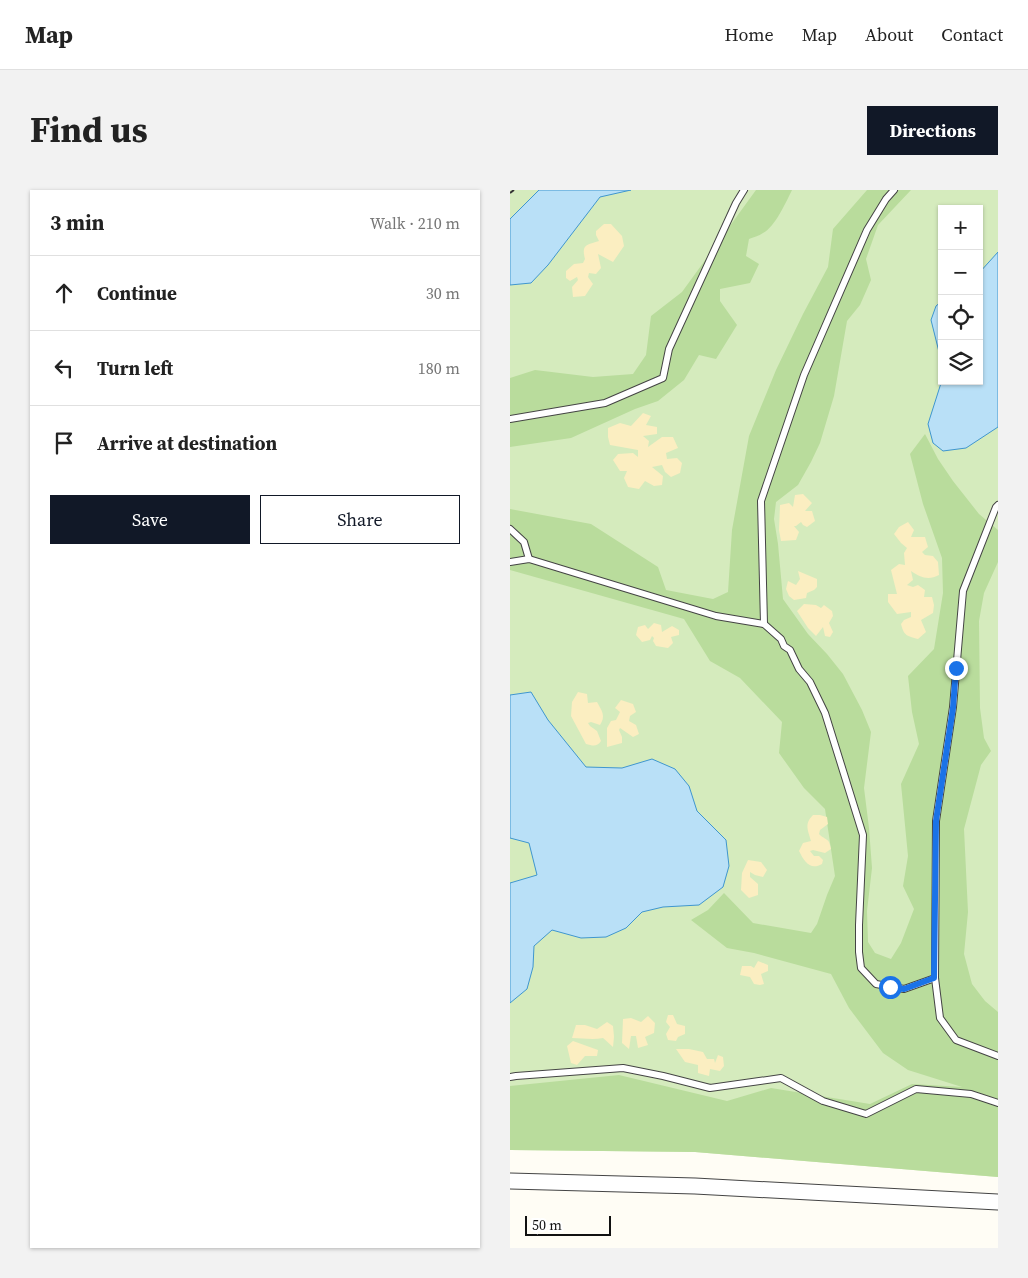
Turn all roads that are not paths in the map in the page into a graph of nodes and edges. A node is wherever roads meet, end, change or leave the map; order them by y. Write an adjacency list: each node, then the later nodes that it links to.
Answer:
1 (744, 190): 3 (lane)
2 (894, 190): 8 (lane)
3 (510, 418)
4 (998, 506): 9 (lane)
5 (510, 529): 6 (lane)
6 (529, 559): 7 (lane); 8 (lane)
7 (510, 562)
8 (764, 624): 9 (lane)
9 (934, 978): 10 (lane)
10 (998, 1056)
11 (510, 1077): 12 (lane)
12 (998, 1103)
13 (510, 1182): 14 (street)
14 (998, 1202)

